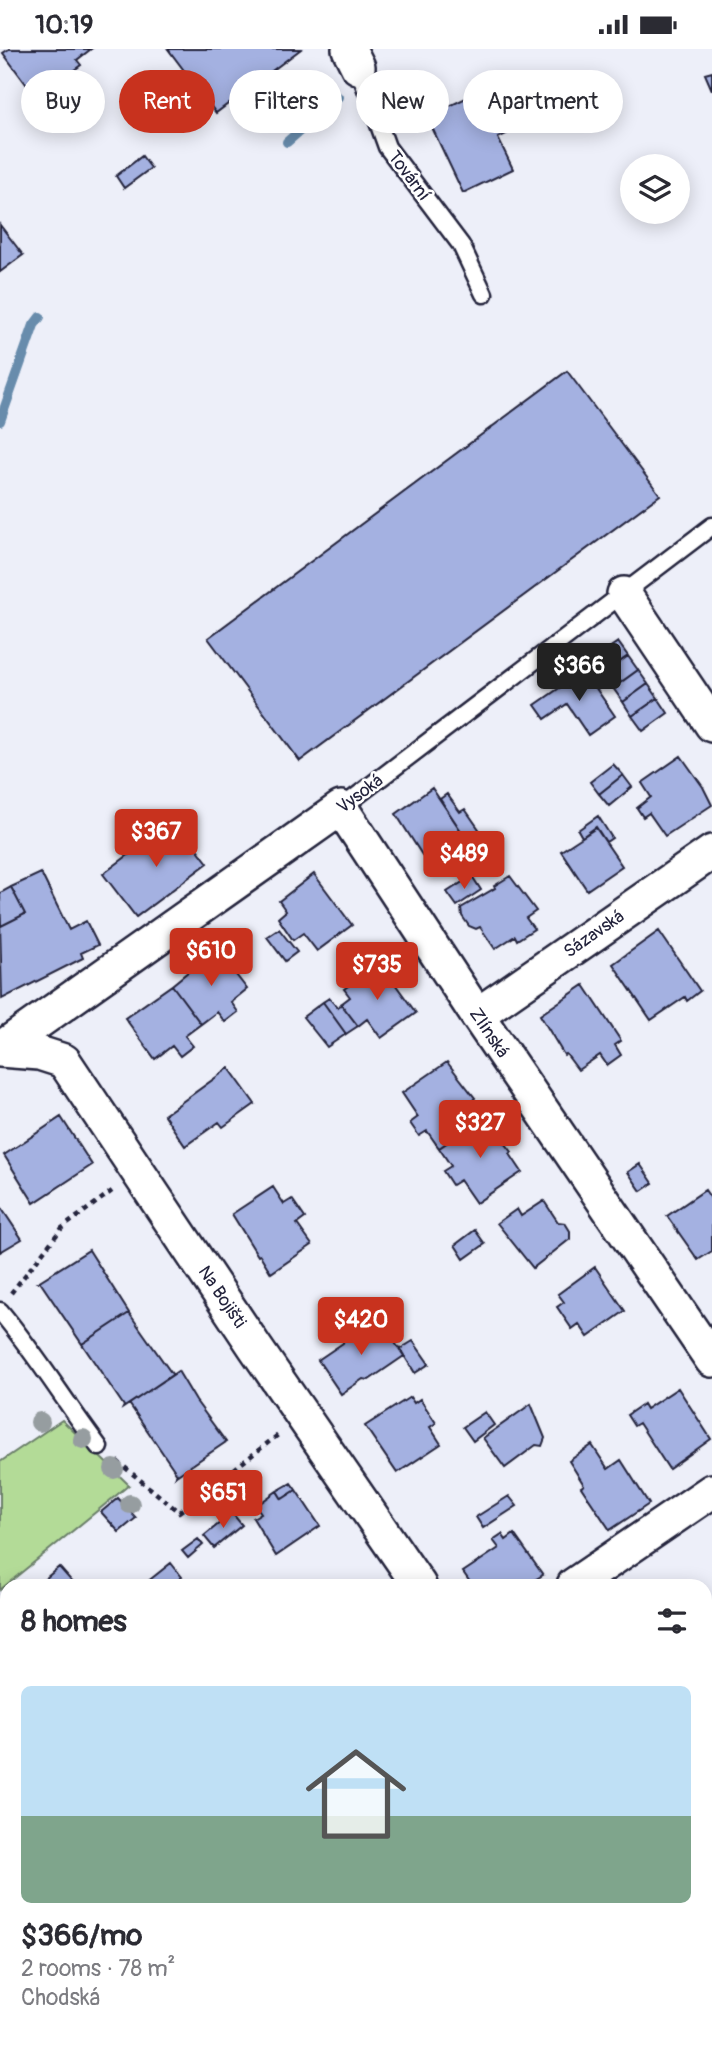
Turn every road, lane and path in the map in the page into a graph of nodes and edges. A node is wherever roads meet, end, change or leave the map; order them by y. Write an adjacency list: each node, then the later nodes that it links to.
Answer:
1 (354, 58): 2 (lane, Tovární)
2 (484, 294)
3 (712, 526): 4 (lane, Vysoká)
4 (624, 594): 5 (street); 6 (lane, Vysoká)
5 (712, 725)
6 (341, 808): 8 (street, Zlínská); 9 (street, Vysoká)
7 (712, 852): 8 (street, Sázavská)
8 (477, 1015): 12 (street, Zlínská)
9 (0, 1049): 10 (street, Na Bojišti)
10 (138, 1171): 11 (path); 13 (street, Na Bojišti)
11 (4, 1304): 14 (lane)
12 (712, 1360)
13 (304, 1416): 14 (path); 16 (street, Na Bojišti)
14 (99, 1447)
15 (712, 1491): 17 (street)
16 (415, 1579)
17 (583, 1579)

